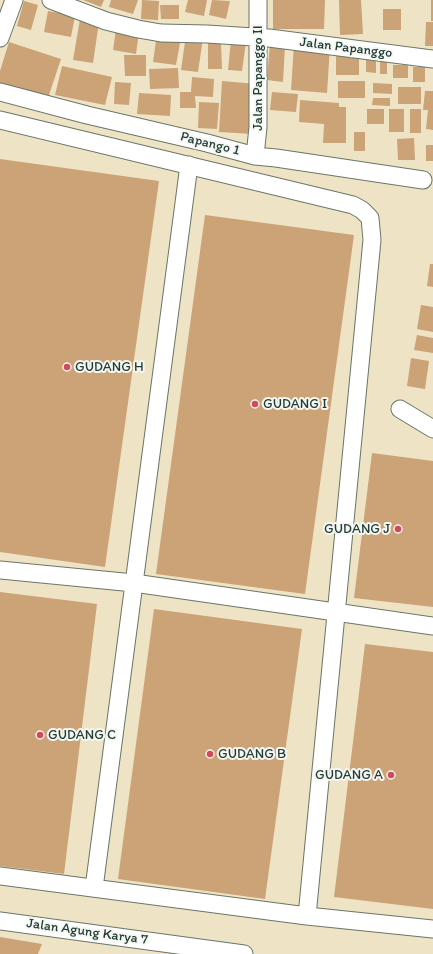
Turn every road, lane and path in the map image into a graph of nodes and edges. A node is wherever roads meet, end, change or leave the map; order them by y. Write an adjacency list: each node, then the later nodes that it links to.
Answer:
1 (14, 0): 4 (street)
2 (51, 0): 5 (street, Jalan Papanggo)
3 (258, 0): 5 (street, Jalan Papanggo II)
4 (0, 38)
5 (258, 38): 6 (street, Jalan Papanggo); 9 (street, Jalan Papanggo II)
6 (433, 59)
7 (0, 92): 9 (street, Papango 1)
8 (0, 120): 10 (street)
9 (255, 156): 11 (street, Papango 1)
10 (189, 165): 15 (street); 16 (street)
11 (423, 180)
12 (400, 409): 13 (street)
13 (433, 429)
14 (0, 570): 15 (street)
15 (134, 583): 16 (street); 19 (street)
16 (336, 613): 17 (street); 20 (street)
17 (433, 626)
18 (0, 876): 19 (street)
19 (94, 888): 20 (street)
20 (307, 916): 22 (street)
21 (0, 920): 23 (street, Jalan Agung Karya 7)
22 (433, 929)
23 (244, 954)

